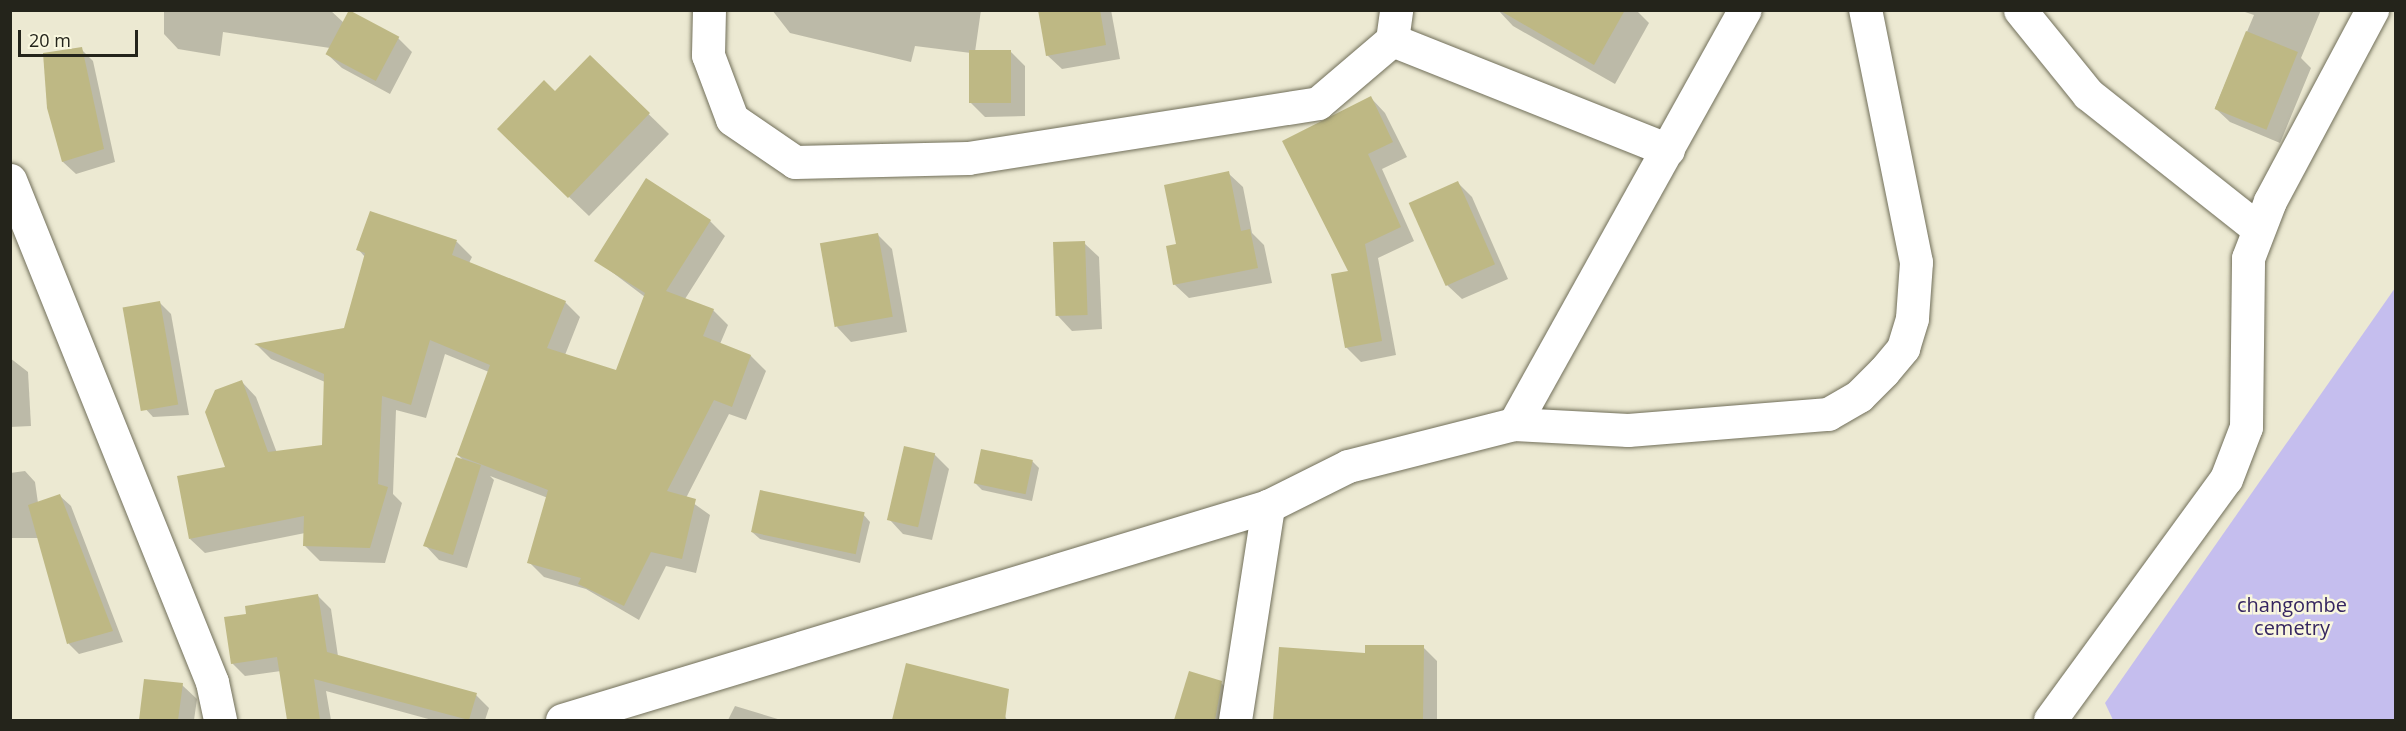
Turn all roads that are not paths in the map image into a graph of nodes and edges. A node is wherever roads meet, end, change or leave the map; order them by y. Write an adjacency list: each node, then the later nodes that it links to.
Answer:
1 (709, 10): 6 (street)
2 (1744, 10): 7 (street)
3 (1865, 10): 10 (street)
4 (2020, 10): 9 (street)
5 (2372, 10): 9 (street)
6 (1394, 25): 7 (street)
7 (1668, 150): 10 (street)
8 (10, 180): 12 (street)
9 (2258, 228): 15 (street)
10 (1514, 424): 11 (street)
11 (1268, 506): 13 (street); 14 (street)
12 (220, 720)
13 (562, 720)
14 (1235, 720)
15 (2050, 720)

